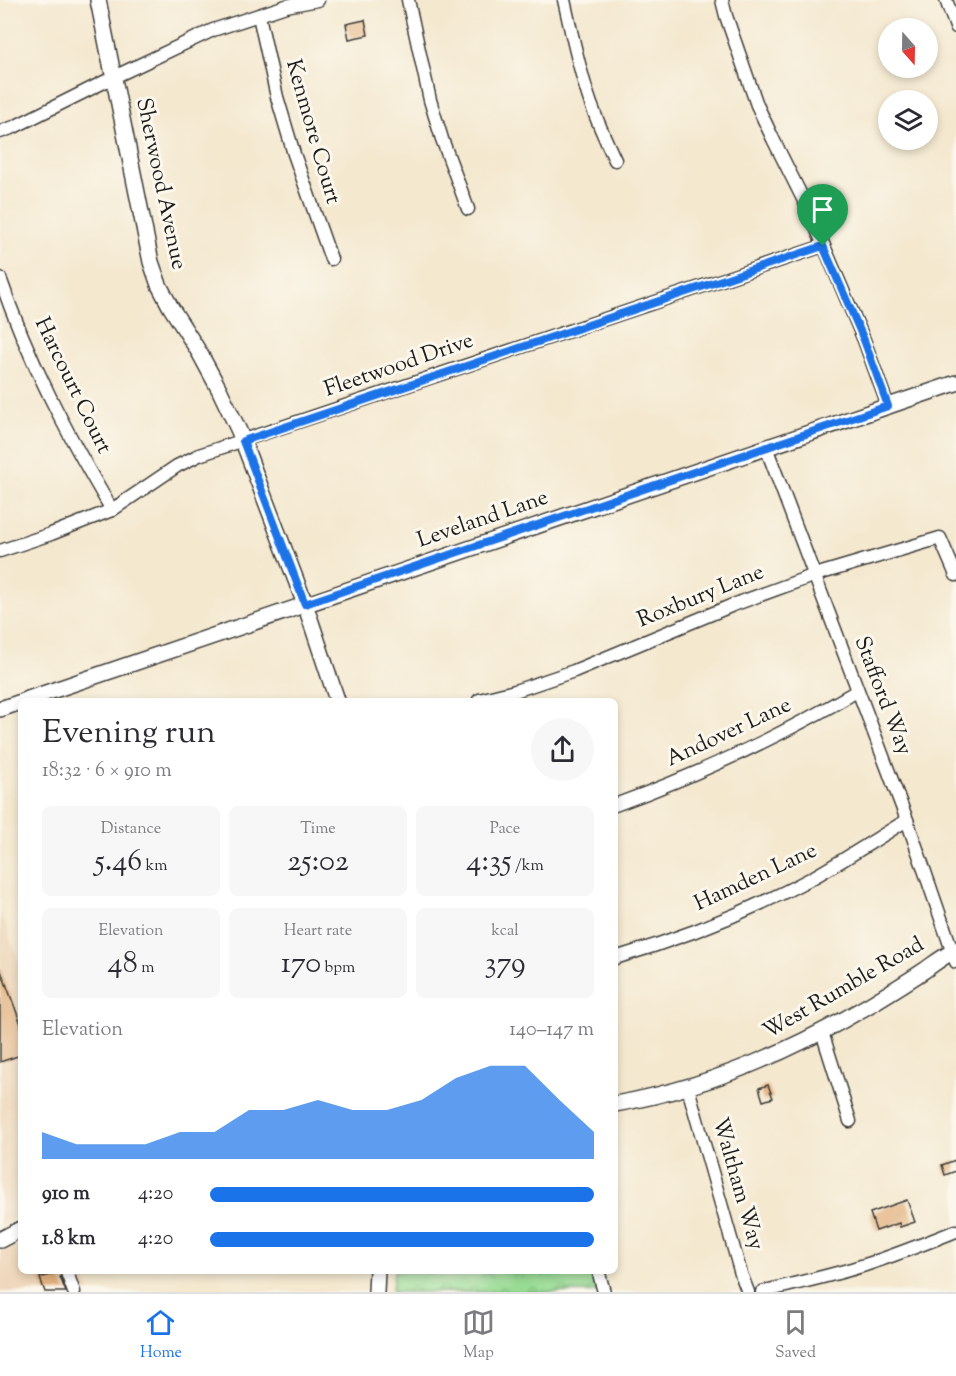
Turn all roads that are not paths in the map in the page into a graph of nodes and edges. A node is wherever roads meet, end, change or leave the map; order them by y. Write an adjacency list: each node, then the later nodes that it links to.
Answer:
1 (98, 0): 9 (street, Sherwood Avenue)
2 (318, 0): 7 (street)
3 (408, 0): 12 (street)
4 (564, 0): 11 (street)
5 (722, 0): 13 (street)
6 (946, 0): 8 (street)
7 (259, 16): 9 (street); 14 (street, Kenmore Court)
8 (956, 27)
9 (114, 77): 10 (street); 18 (street, Sherwood Avenue)
10 (0, 132)
11 (615, 160)
12 (468, 209)
13 (823, 246): 17 (street); 18 (street, Fleetwood Drive)
14 (331, 259)
15 (0, 278): 20 (street, Harcourt Court)
16 (956, 383): 17 (street, Leveland Lane)
17 (888, 406): 19 (street, Leveland Lane)
18 (243, 441): 20 (street, Fleetwood Drive); 24 (street, Sherwood Avenue)
19 (766, 447): 22 (street, Stafford Way); 24 (street, Leveland Lane)
20 (112, 510): 21 (street, Fleetwood Drive)
21 (0, 551)
22 (815, 575): 23 (street, Roxbury Lane); 25 (street, Stafford Way); 28 (street, Roxbury Lane)
23 (956, 575)
24 (305, 604): 26 (street, Leveland Lane); 27 (street, Sherwood Avenue)
25 (857, 691): 31 (street, Andover Lane); 32 (street, Stafford Way)
26 (32, 698)
27 (337, 698)
28 (487, 698)
29 (18, 703): 30 (street, Leveland Lane)
30 (0, 709)
31 (618, 804)
32 (907, 820): 33 (street, Stafford Way); 34 (street, Hamden Lane)
33 (955, 954): 35 (street, West Rumble Road)
34 (618, 957)
35 (822, 1032): 36 (street, West Rumble Road); 38 (street)
36 (688, 1088): 37 (street, West Rumble Road); 48 (street, Waltham Way)
37 (618, 1103)
38 (850, 1121)
39 (18, 1231): 41 (street)
40 (956, 1231): 49 (street)
41 (0, 1240)
42 (67, 1274): 45 (street)
43 (377, 1274): 46 (street)
44 (599, 1274): 47 (street)
45 (74, 1292)
46 (376, 1292)
47 (604, 1292)
48 (748, 1292)
49 (762, 1292)

